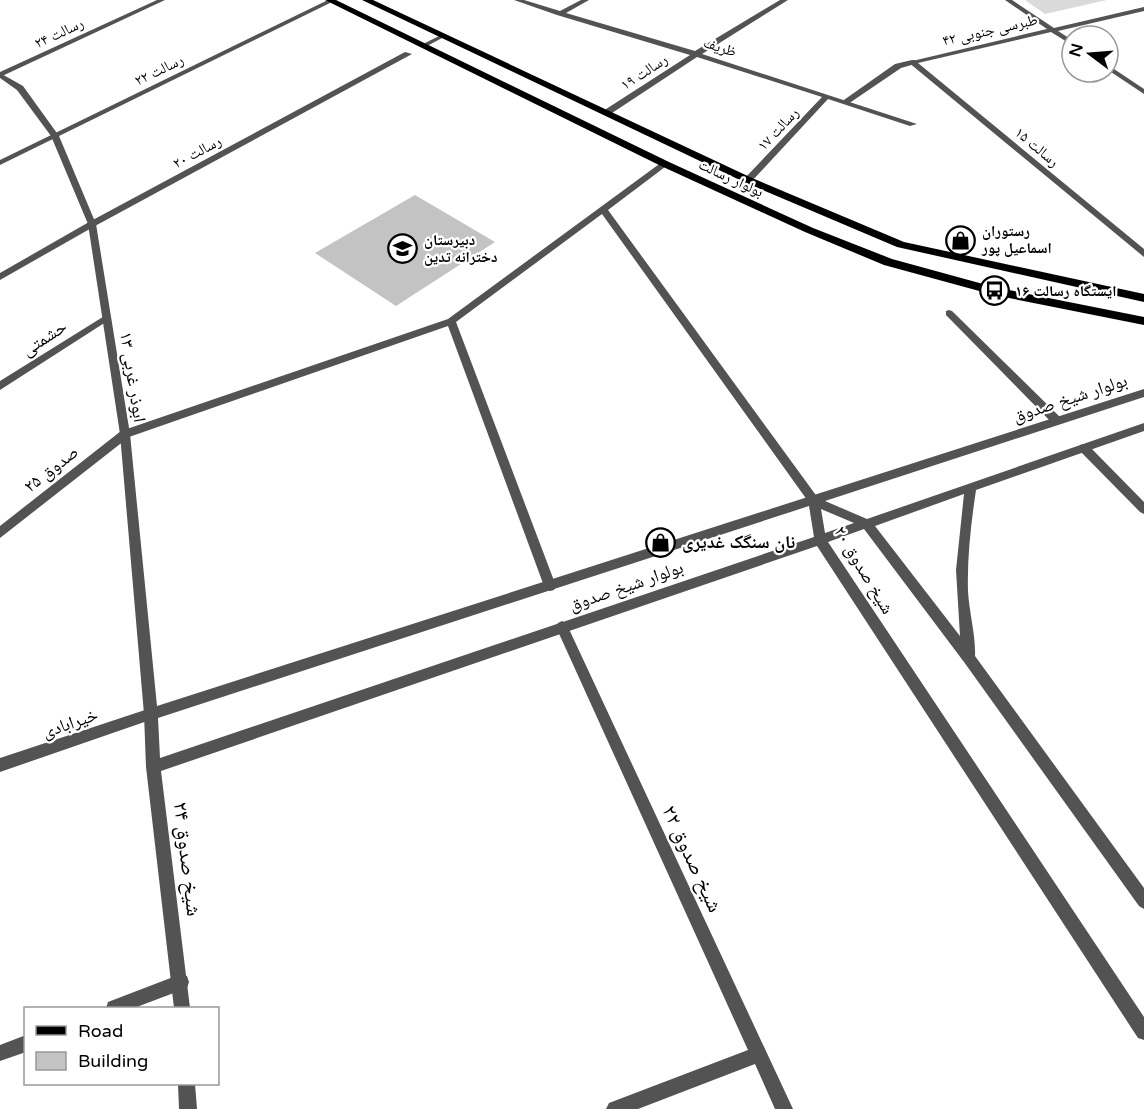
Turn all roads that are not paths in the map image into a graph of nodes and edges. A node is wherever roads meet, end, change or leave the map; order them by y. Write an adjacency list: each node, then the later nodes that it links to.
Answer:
1 (162, 0): 17 (street, رسالت ۲۴)
2 (330, 0): 13 (main road, بولوار رسالت); 24 (street, رسالت ۲۲)
3 (366, 0): 12 (main road, بولوار رسالت)
4 (517, 0): 9 (street, ظریف)
5 (586, 0): 9 (street)
6 (786, 0): 15 (street, رسالت ۱۹)
7 (1008, 0): 10 (street)
8 (1144, 9): 10 (street, طبرسی جنوبی ۴۲)
9 (559, 14): 15 (street, ظریف)
10 (1052, 30): 11 (street); 16 (street, طبرسی جنوبی ۴۲)
11 (1060, 35)
12 (443, 36): 13 (street); 22 (main road, بولوار رسالت)
13 (425, 45): 26 (main road, بولوار رسالت)
14 (408, 54): 29 (street, رسالت ۲۰)
15 (696, 54): 20 (street, ظریف); 22 (street, رسالت ۱۹)
16 (912, 62): 21 (street, طبرسی جنوبی ۴۲); 30 (street, رسالت ۱۵)
17 (0, 75): 24 (street, ابوذر غربی ۱۳)
18 (1120, 75): 19 (street)
19 (1144, 92)
20 (827, 96): 21 (street, ظریف); 27 (street, رسالت ۱۷)
21 (845, 102): 23 (street, ظریف)
22 (606, 113): 27 (main road, بولوار رسالت)
23 (913, 124)
24 (55, 136): 25 (street, رسالت ۲۲); 29 (street, ابوذر غربی ۱۳)
25 (0, 163)
26 (665, 164): 28 (street, صدوق ۲۵); 36 (main road, بولوار رسالت)
27 (748, 180): 32 (main road, بولوار رسالت)
28 (603, 209): 35 (street, صدوق ۲۵); 44 (street)
29 (92, 224): 31 (street, رسالت ۲۰); 34 (street, ابوذر غربی ۱۳)
30 (1144, 254)
31 (0, 277)
32 (1144, 298)
33 (949, 313): 39 (street)
34 (106, 318): 37 (street, حشمتی); 41 (street, ابوذر غربی ۱۳)
35 (451, 321): 41 (street, صدوق ۲۵); 49 (street)
36 (1143, 322)
37 (0, 386)
38 (1144, 393): 39 (street, بولوار شیخ صدوق)
39 (1057, 422): 44 (street, بولوار شیخ صدوق)
40 (1144, 427): 42 (street, بولوار شیخ صدوق)
41 (125, 434): 47 (street, صدوق ۲۵); 52 (street, ابوذر غربی ۱۳)
42 (1084, 448): 43 (street, بولوار شیخ صدوق); 45 (street)
43 (971, 487): 46 (street, بولوار شیخ صدوق); 51 (street)
44 (814, 501): 46 (street, شیخ صدوق ۲۰); 48 (street, شیخ صدوق ۲۰); 49 (street, بولوار شیخ صدوق)
45 (1144, 509)
46 (867, 524): 48 (street, بولوار شیخ صدوق); 51 (street, شیخ صدوق ۲۰)
47 (0, 533)
48 (820, 540): 50 (street, بولوار شیخ صدوق); 59 (street, شیخ صدوق ۲۰)
49 (550, 586): 52 (street, بولوار شیخ صدوق)
50 (562, 627): 54 (street, بولوار شیخ صدوق); 62 (street, شیخ صدوق ۲۲)
51 (969, 658): 55 (street, شیخ صدوق ۲۰)
52 (151, 714): 53 (street, خیرابادی); 54 (street, شیخ صدوق ۲۴)
53 (0, 765)
54 (153, 766): 56 (street, شیخ صدوق ۲۴)
55 (1144, 901)
56 (180, 982): 57 (street); 58 (street, شیخ صدوق ۲۴)
57 (117, 1007)
58 (182, 1007)
59 (1144, 1032)
60 (24, 1044): 61 (street)
61 (0, 1053)
62 (759, 1054): 65 (street); 66 (street, شیخ صدوق ۲۲)
63 (187, 1085): 64 (street)
64 (188, 1109)
65 (615, 1109)
66 (784, 1109)

